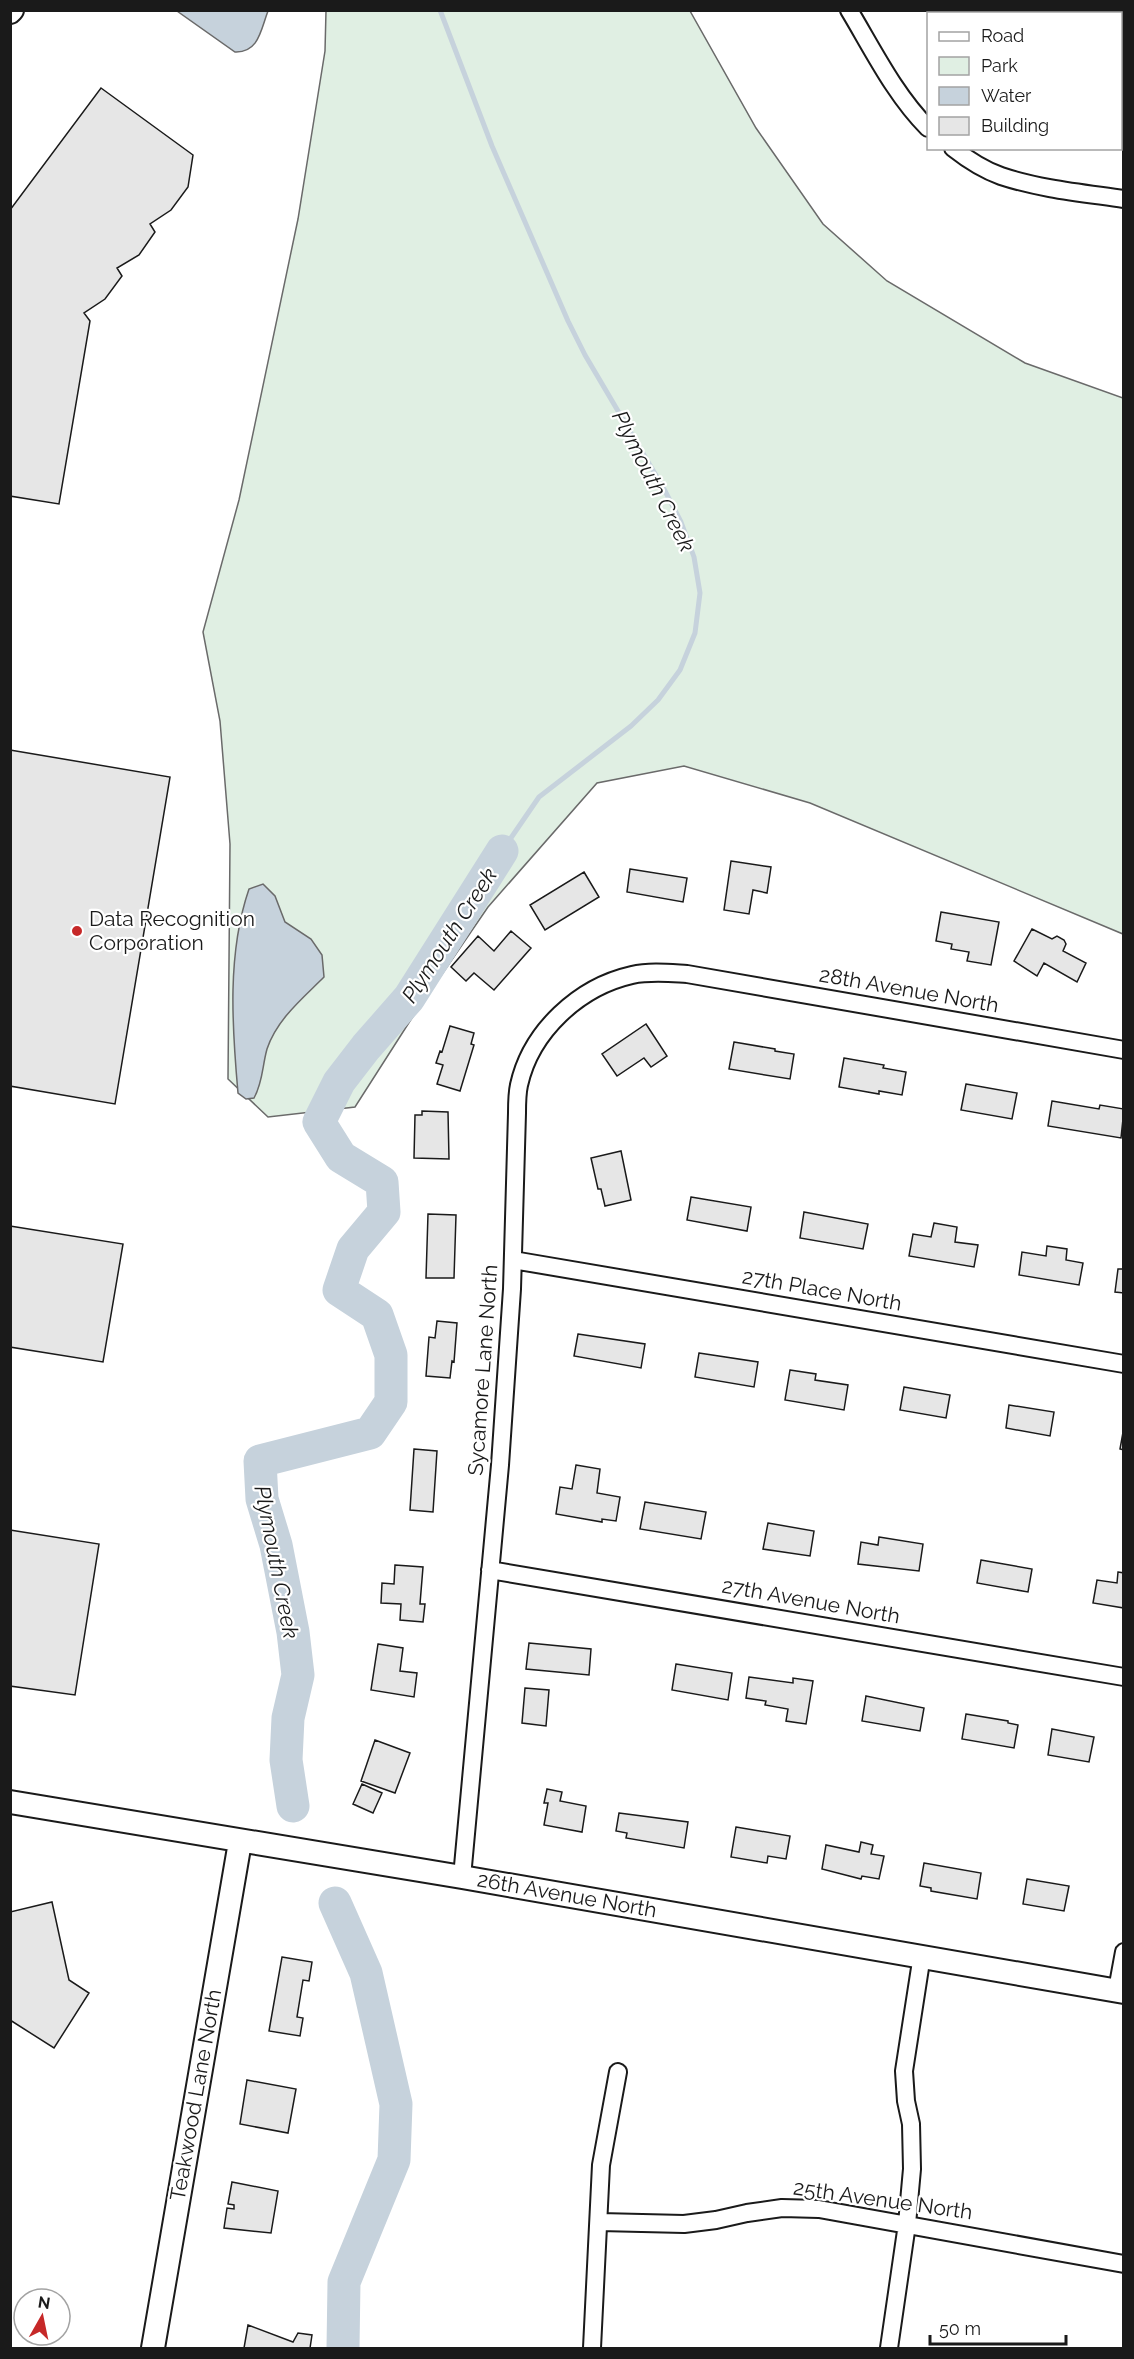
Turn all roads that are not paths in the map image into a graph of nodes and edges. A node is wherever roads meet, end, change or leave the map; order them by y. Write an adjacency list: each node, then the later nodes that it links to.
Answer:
1 (849, 10): 2 (street)
2 (927, 127)
3 (956, 150): 4 (street)
4 (1124, 199)
5 (687, 974): 6 (street, 28th Avenue North); 7 (street, Sycamore Lane North)
6 (1124, 1050)
7 (513, 1260): 8 (street, 27th Place North); 9 (street, Sycamore Lane North)
8 (1124, 1364)
9 (490, 1570): 10 (street, 27th Avenue North); 13 (street, Sycamore Lane North)
10 (1124, 1677)
11 (10, 1802): 12 (street, 26th Avenue North)
12 (240, 1842): 13 (street, 26th Avenue North); 21 (street, Teakwood Lane North)
13 (462, 1877): 15 (street, 26th Avenue North)
14 (1124, 1952): 16 (street)
15 (922, 1955): 16 (street, 26th Avenue North); 19 (street)
16 (1120, 1991)
17 (618, 2072): 18 (street)
18 (600, 2222): 19 (street, 25th Avenue North); 22 (street)
19 (907, 2224): 20 (street, 25th Avenue North); 23 (street)
20 (1124, 2264)
21 (153, 2349)
22 (592, 2349)
23 (889, 2349)

